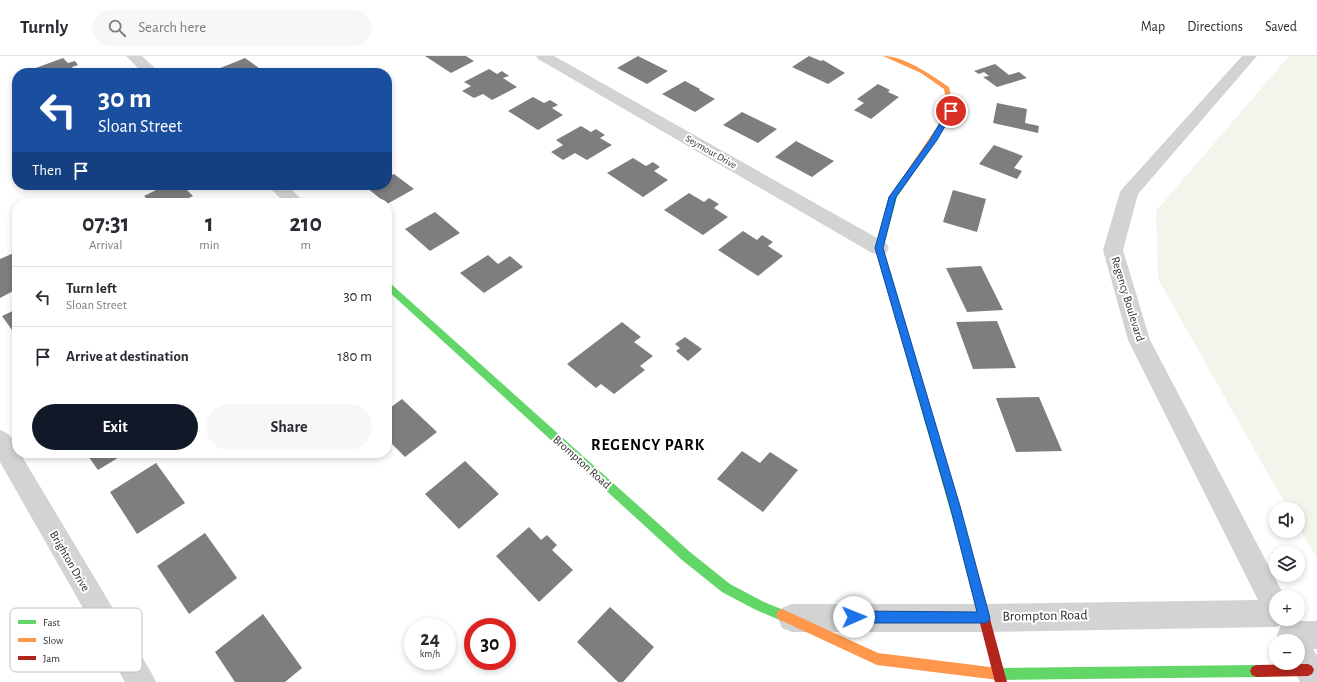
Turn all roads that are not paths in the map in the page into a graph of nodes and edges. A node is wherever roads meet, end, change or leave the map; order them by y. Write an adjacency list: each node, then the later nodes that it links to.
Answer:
1 (133, 56): 5 (street)
2 (543, 56): 8 (street, Seymour Drive)
3 (886, 56): 8 (street)
4 (1250, 56): 11 (street, Regency Boulevard)
5 (146, 68)
6 (282, 190): 7 (street)
7 (290, 198)
8 (879, 248): 15 (street)
9 (392, 291): 14 (street, Brompton Road)
10 (0, 440): 12 (street, Brighton Drive)
11 (1269, 593)
12 (98, 608)
13 (1269, 612): 15 (street, Brompton Road)
14 (791, 618): 15 (street, Brompton Road); 18 (street, Brompton Road)
15 (984, 618): 18 (street)
16 (1269, 650): 18 (street, Brompton Road)
17 (135, 672): 19 (street, Brighton Drive)
18 (1000, 678)
19 (141, 682)

